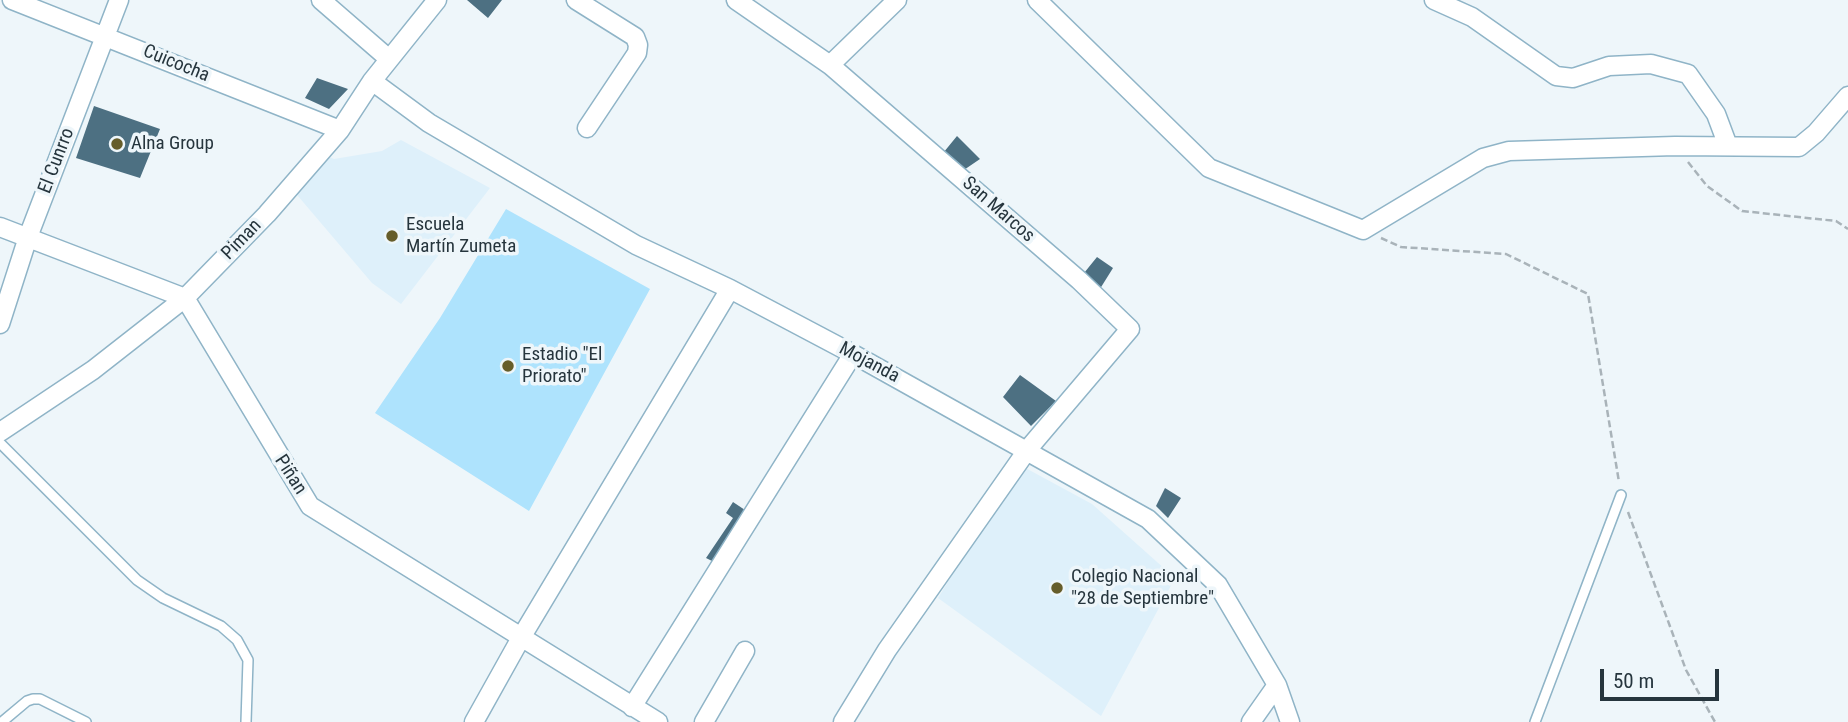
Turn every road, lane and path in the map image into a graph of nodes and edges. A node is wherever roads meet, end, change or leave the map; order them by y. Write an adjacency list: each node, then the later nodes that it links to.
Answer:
1 (12, 0): 10 (street, Cuicocha)
2 (119, 0): 10 (street, El Cunrro)
3 (321, 0): 11 (street)
4 (437, 0): 11 (street, Piman)
5 (576, 0): 15 (street)
6 (736, 0): 12 (street, San Marcos)
7 (897, 0): 12 (street)
8 (1037, 0): 21 (street)
9 (1434, 0): 18 (street)
10 (105, 34): 16 (street, Cuicocha); 22 (street, El Cunrro)
11 (389, 59): 13 (street, Piman)
12 (830, 65): 29 (street, San Marcos)
13 (372, 81): 16 (street, Piman); 23 (street, Mojanda)
14 (1848, 96): 18 (street)
15 (587, 128)
16 (340, 130): 24 (street, Piman)
17 (1675, 146): 18 (street); 20 (path); 21 (street)
18 (1728, 146)
19 (0, 227): 22 (street)
20 (1848, 229)
21 (1363, 230): 30 (path)
22 (28, 237): 24 (street); 25 (street, El Cunrro)
23 (730, 289): 26 (street, Mojanda); 31 (street)
24 (185, 298): 27 (street, Piman); 31 (street, Piñan)
25 (0, 324)
26 (853, 354): 29 (street, Mojanda); 34 (street)
27 (0, 432)
28 (0, 443): 37 (lane)
29 (1028, 449): 33 (street, Mojanda); 41 (street)
30 (1622, 495): 44 (lane); 45 (path)
31 (522, 636): 34 (street, Piñan); 38 (street)
32 (745, 651): 40 (street)
33 (1277, 685): 42 (street); 43 (street, Mojanda)
34 (632, 707): 39 (street, Piñan)
35 (2, 722): 36 (lane)
36 (86, 722)
37 (246, 722)
38 (474, 722)
39 (658, 722)
40 (704, 722)
41 (842, 722)
42 (1251, 722)
43 (1290, 722)
44 (1535, 722)
45 (1715, 722)

